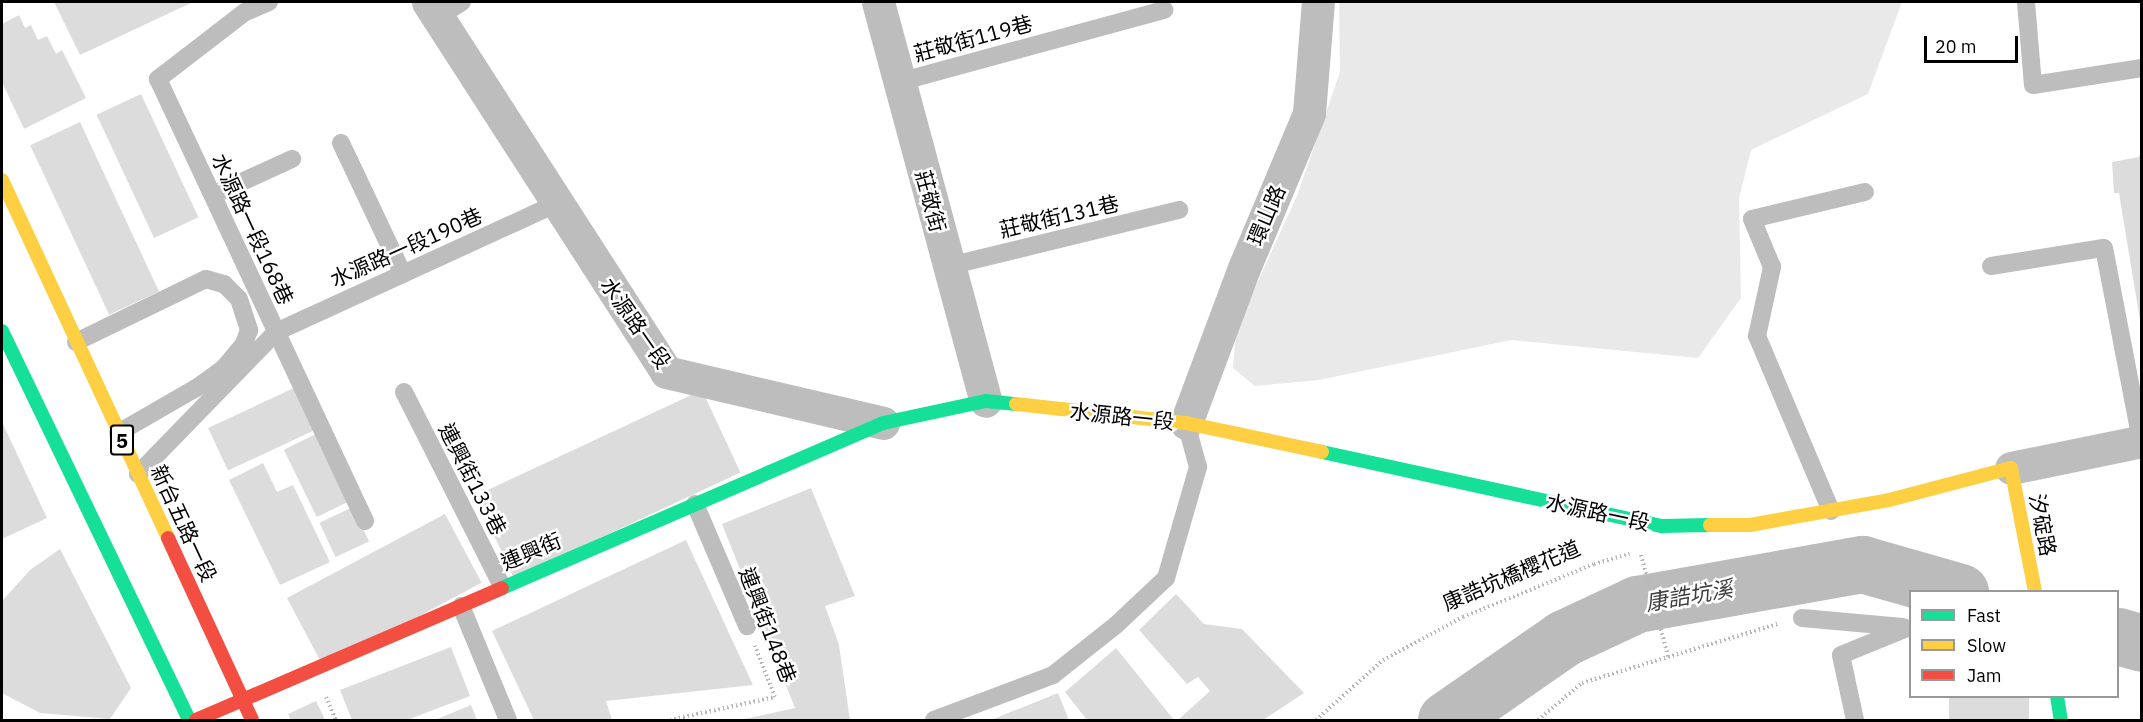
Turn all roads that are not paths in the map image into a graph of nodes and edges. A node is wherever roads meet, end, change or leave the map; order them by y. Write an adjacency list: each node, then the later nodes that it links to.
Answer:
1 (269, 2): 13 (lane, 水源路一段168巷)
2 (878, 2): 8 (street, 莊敬街)
3 (1318, 2): 25 (street, 環山路)
4 (2026, 2): 7 (lane)
5 (443, 6): 14 (street, 水源路一段)
6 (1164, 10): 8 (lane, 莊敬街119巷)
7 (2142, 68)
8 (898, 82): 16 (street, 莊敬街)
9 (341, 143): 18 (lane)
10 (292, 159): 13 (lane)
11 (2, 180): 21 (street, 新台五路一段 / 5)
12 (1865, 192): 31 (lane)
13 (213, 195): 20 (lane, 水源路一段168巷)
14 (556, 204): 18 (lane, 水源路一段190巷); 24 (street, 水源路一段)
15 (1179, 210): 16 (lane, 莊敬街131巷)
16 (949, 266): 23 (street, 莊敬街)
17 (1991, 266): 27 (lane)
18 (403, 274): 20 (lane, 水源路一段190巷)
19 (2, 331): 41 (street)
20 (276, 332): 29 (lane); 32 (lane, 水源路一段168巷)
21 (76, 342): 26 (street, 新台五路一段 / 5); 26 (lane)
22 (404, 392): 33 (lane, 連興街133巷)
23 (986, 400): 24 (street, 水源路一段); 25 (street, 水源路一段)
24 (883, 423): 30 (street, 連興街)
25 (1186, 423): 31 (street, 水源路一段); 45 (lane)
26 (118, 433): 29 (street, 新台五路一段 / 5)
27 (2141, 441): 28 (street)
28 (2011, 468): 31 (street, 水源路一段); 34 (street, 汐碇路)
29 (138, 474): 40 (street, 新台五路一段 / 5)
30 (694, 504): 33 (street, 連興街); 37 (lane, 連興街148巷)
31 (1831, 511)
32 (365, 521)
33 (502, 586): 35 (street, 連興街)
34 (2035, 590)
35 (461, 606): 40 (street, 連興街); 44 (lane)
36 (1802, 618): 38 (lane)
37 (747, 626)
38 (1909, 628): 46 (lane)
39 (2057, 698): 47 (street)
40 (242, 699): 42 (street, 連興街); 43 (street, 新台五路一段 / 5)
41 (189, 720)
42 (196, 720)
43 (252, 720)
44 (508, 720)
45 (934, 720)
46 (1855, 720)
47 (2061, 720)

